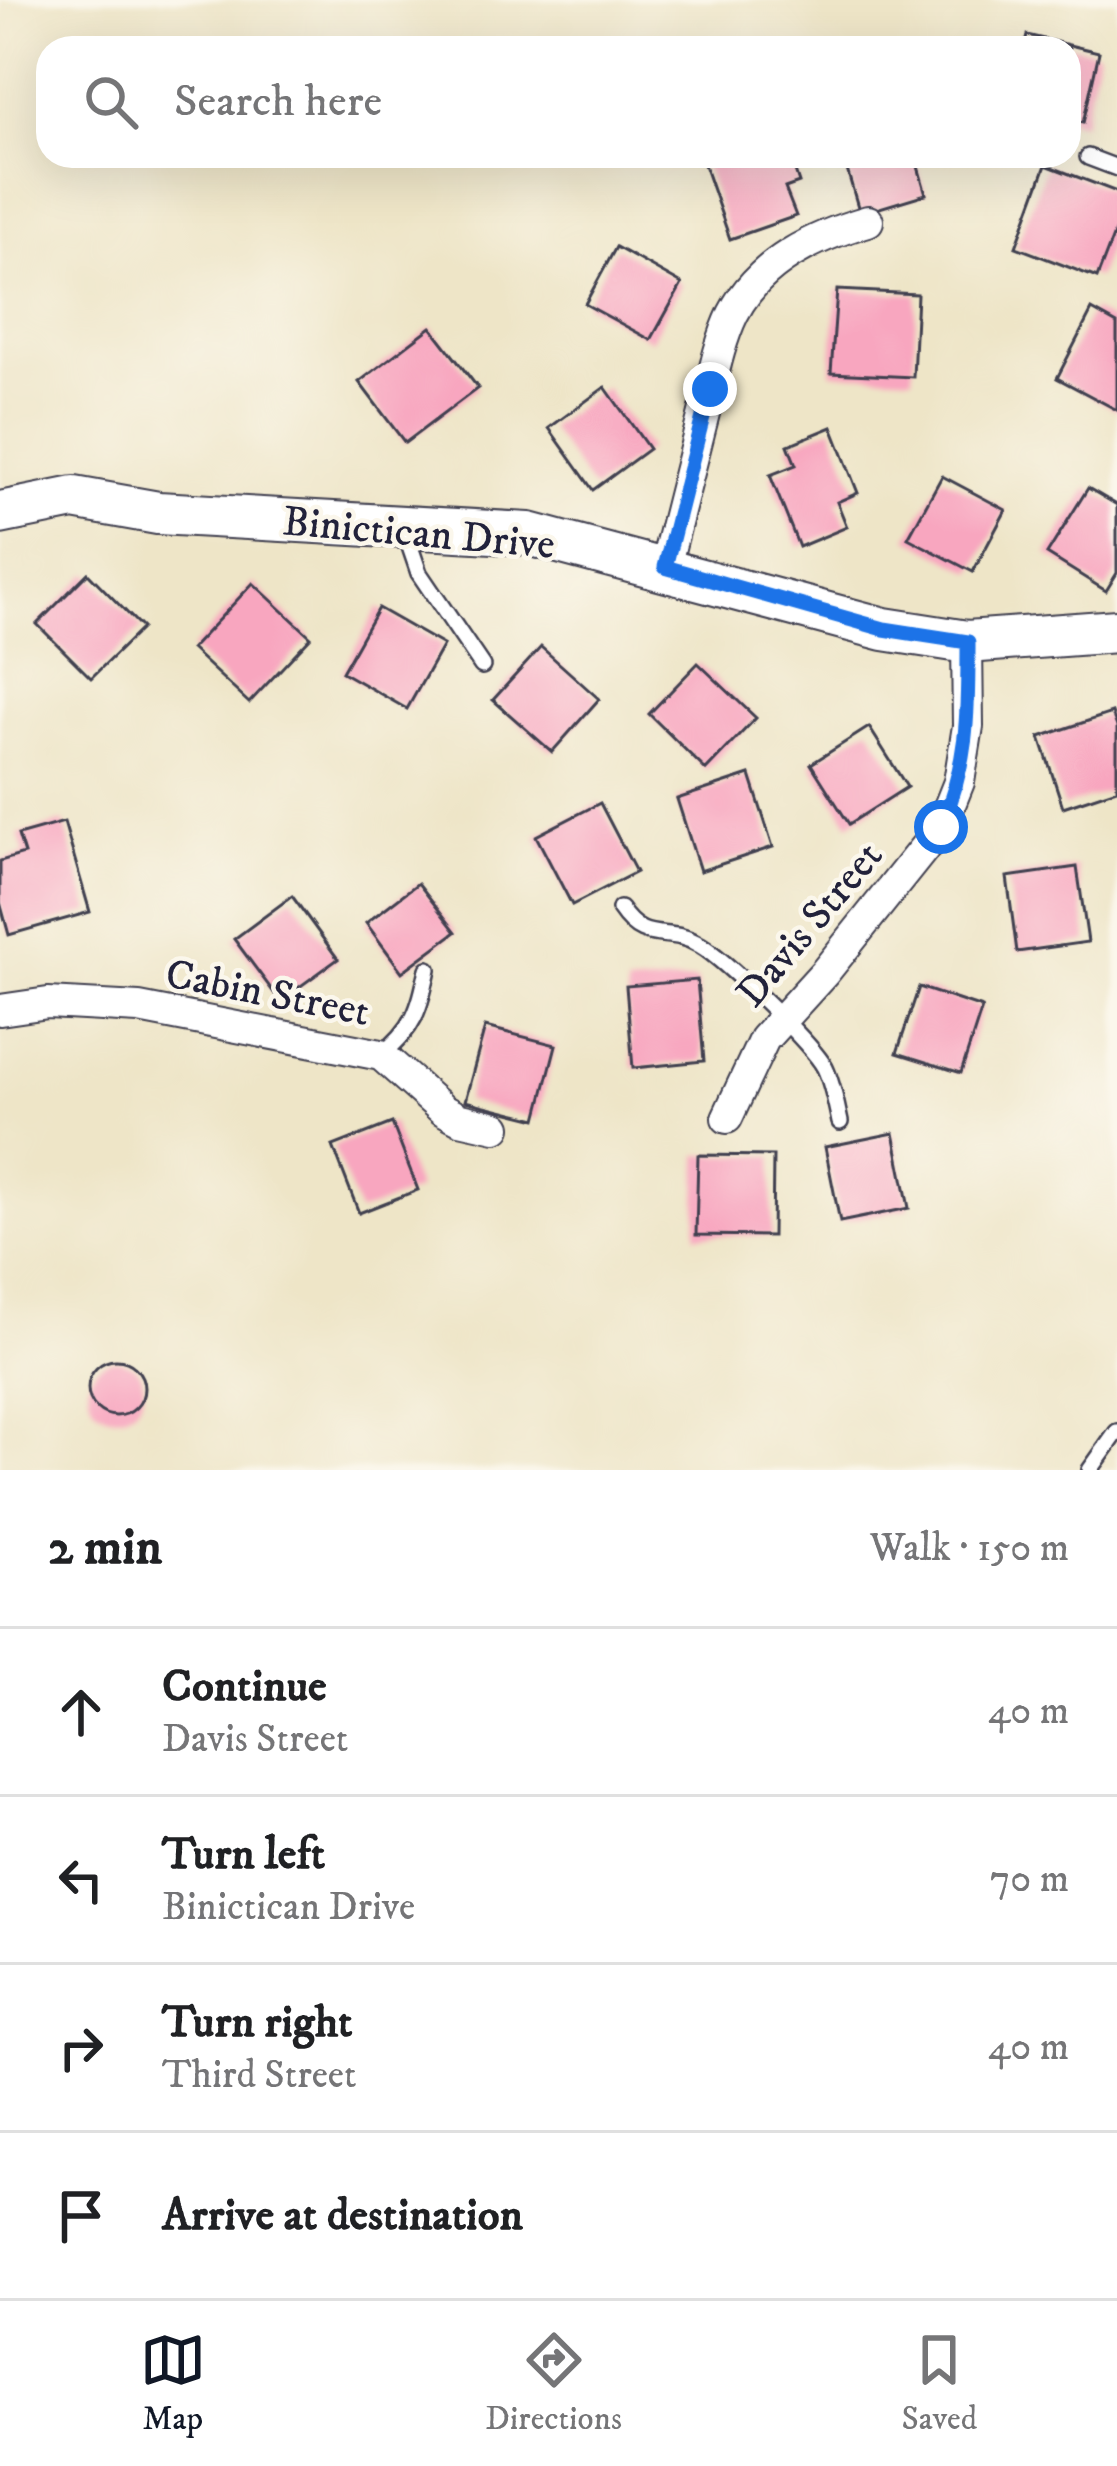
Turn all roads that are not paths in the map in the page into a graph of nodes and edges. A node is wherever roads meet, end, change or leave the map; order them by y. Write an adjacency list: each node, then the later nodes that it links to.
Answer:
1 (1088, 157): 2 (lane)
2 (1117, 168)
3 (868, 221): 6 (street)
4 (0, 513): 5 (street, Binictican Drive)
5 (404, 526): 6 (street, Binictican Drive); 9 (lane)
6 (665, 567): 8 (street, Binictican Drive)
7 (1117, 631): 8 (street, Binictican Drive)
8 (968, 642): 13 (street, Davis Street)
9 (482, 666)
10 (620, 909): 13 (lane)
11 (428, 969): 14 (lane)
12 (0, 1010): 14 (street, Cabin Street)
13 (780, 1020): 15 (street, Davis Street); 16 (lane)
14 (381, 1055): 17 (street, Cabin Street)
15 (727, 1118)
16 (840, 1122)
17 (496, 1127)
18 (1117, 1432): 19 (lane)
19 (1090, 1470)

